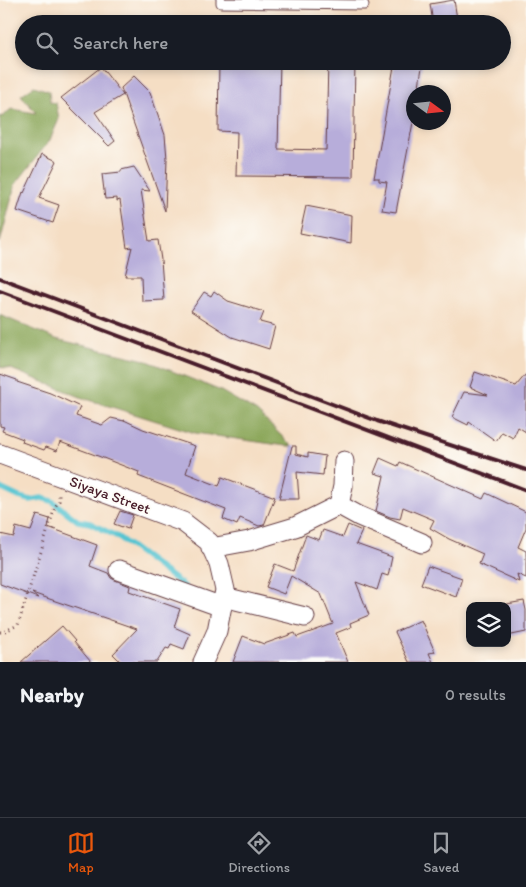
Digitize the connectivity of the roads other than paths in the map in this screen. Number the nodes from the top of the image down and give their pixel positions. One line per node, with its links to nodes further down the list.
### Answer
1 (221, 0): 2 (lane)
2 (364, 5)
3 (0, 454): 7 (street, Siyaya Street)
4 (344, 461): 5 (street)
5 (339, 505): 6 (street); 7 (street)
6 (422, 543)
7 (211, 548): 9 (street, Siyaya Street)
8 (119, 570): 9 (street)
9 (223, 602): 10 (street); 11 (street, Siyaya Street)
10 (305, 617)
11 (203, 662)

